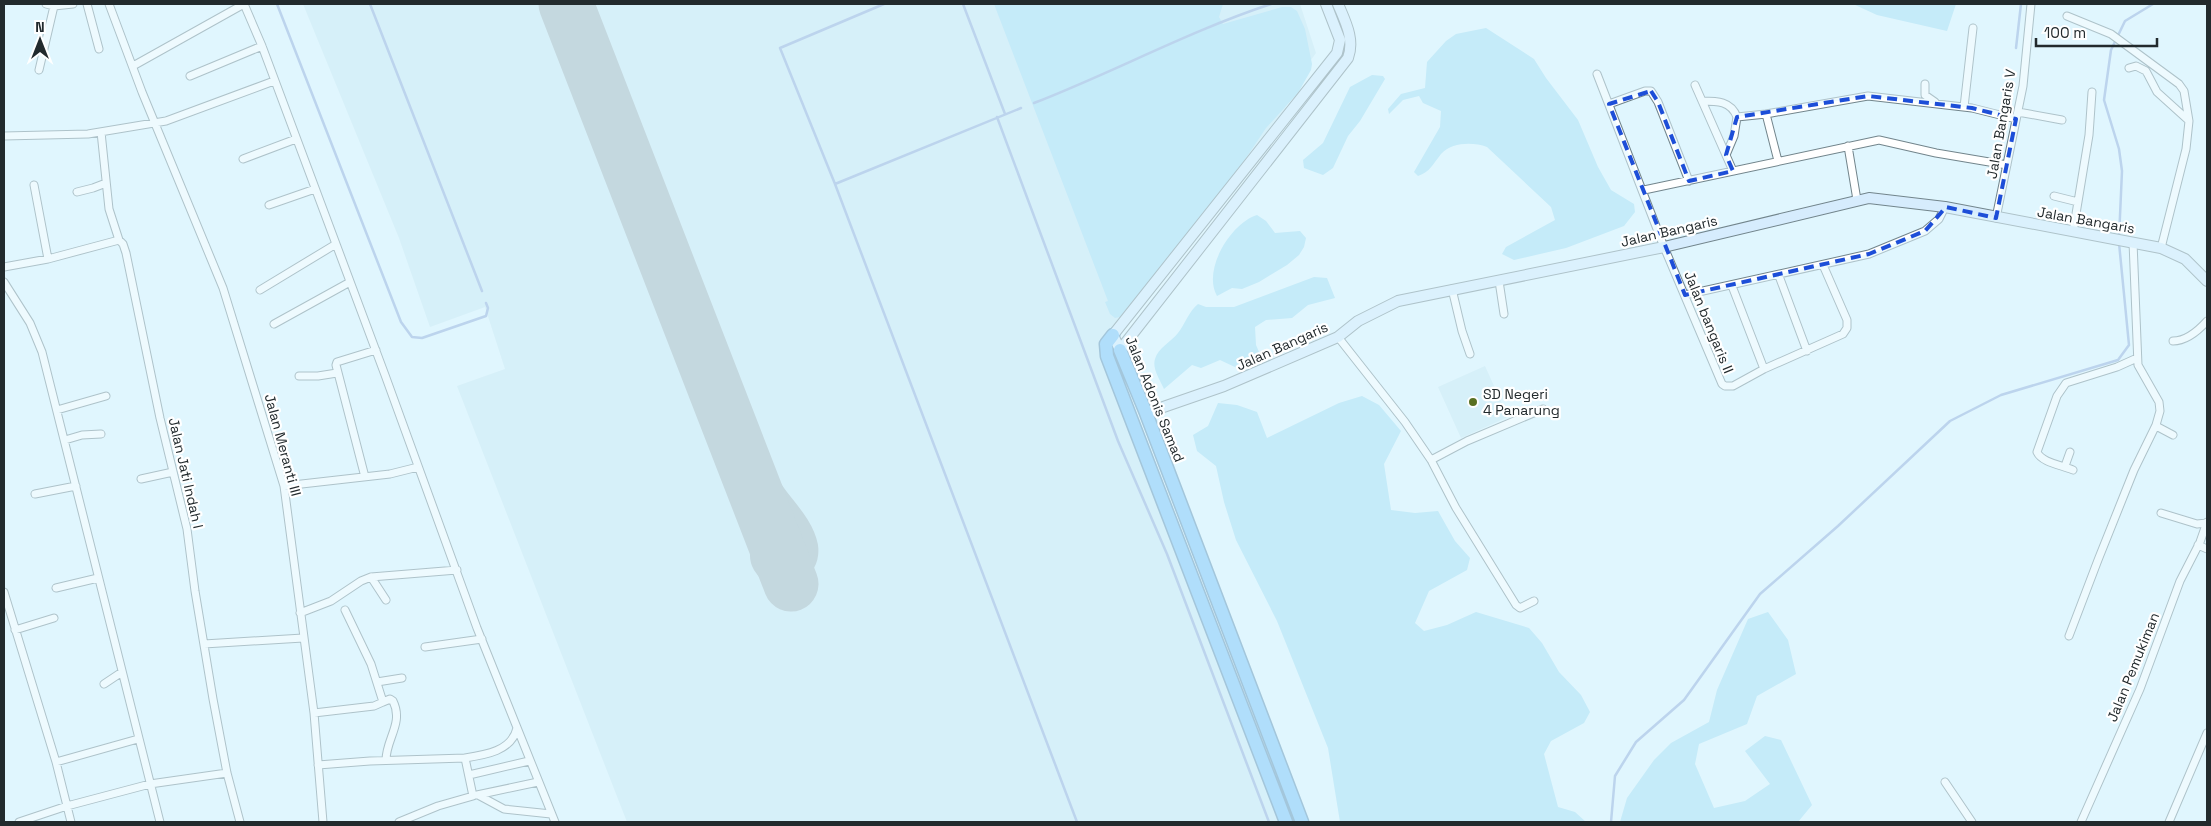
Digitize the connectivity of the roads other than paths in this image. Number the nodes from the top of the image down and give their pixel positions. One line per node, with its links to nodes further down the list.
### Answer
1 (46, 4): 9 (street)
2 (73, 4): 9 (street)
3 (87, 4): 13 (street)
4 (109, 4): 14 (street, Jalan Meranti III)
5 (244, 4): 12 (street); 14 (street)
6 (1326, 4): 75 (street)
7 (1338, 4): 79 (street)
8 (2031, 4): 28 (street, Jalan Bangaris V)
9 (54, 6): 16 (street)
10 (2067, 16): 32 (street)
11 (1973, 28): 26 (street)
12 (262, 46): 18 (street); 19 (street)
13 (99, 49)
14 (133, 66): 31 (street, Jalan Meranti III)
15 (2129, 68): 32 (street)
16 (39, 70)
17 (1597, 74): 24 (street, Jalan bangaris II)
18 (190, 76)
19 (274, 81): 31 (street); 35 (street)
20 (1925, 84): 25 (street)
21 (1695, 85): 23 (street)
22 (2092, 92): 50 (street)
23 (1702, 101): 29 (street); 37 (street)
24 (1610, 104): 42 (street); 46 (street, Jalan bangaris II)
25 (1938, 104): 26 (street); 27 (street)
26 (1964, 107): 28 (street)
27 (1766, 114): 29 (street); 39 (street)
28 (2017, 116): 30 (street); 40 (street, Jalan Bangaris V)
29 (1738, 117): 37 (street)
30 (2062, 120)
31 (155, 121): 33 (street); 103 (street, Jalan Meranti III)
32 (2189, 121): 59 (street)
33 (101, 132): 34 (street); 43 (street, Jalan Jati Indah I)
34 (4, 136)
35 (296, 139): 38 (street); 45 (street)
36 (1848, 146): 39 (street); 40 (street); 49 (street)
37 (1726, 155): 41 (street)
38 (243, 159)
39 (1778, 161): 41 (street)
40 (2007, 165): 53 (street, Jalan Bangaris V)
41 (1733, 171): 42 (street)
42 (1689, 181): 46 (street)
43 (106, 183): 47 (street); 55 (street, Jalan Jati Indah I)
44 (34, 185): 60 (street)
45 (315, 189): 51 (street); 57 (street)
46 (1644, 190): 58 (street, Jalan bangaris II)
47 (77, 192)
48 (2054, 196): 50 (street)
49 (1857, 200): 52 (street, Jalan Bangaris); 58 (street, Jalan Bangaris)
50 (2078, 202): 54 (street)
51 (269, 205)
52 (1945, 207): 53 (street, Jalan Bangaris); 61 (street)
53 (1996, 218): 54 (street, Jalan Bangaris)
54 (2073, 232): 56 (street, Jalan Bangaris)
55 (119, 240): 60 (street); 99 (street, Jalan Jati Indah I)
56 (2124, 241): 59 (street, Jalan Bangaris); 82 (street)
57 (336, 244): 67 (street); 70 (street)
58 (1664, 246): 64 (street, Jalan Bangaris); 71 (street, Jalan bangaris II)
59 (2161, 248): 65 (street, Jalan Bangaris)
60 (48, 259): 62 (street)
61 (1823, 265): 63 (street); 80 (street, Jalan bangaris II)
62 (4, 267)
63 (1779, 276): 68 (street); 80 (street)
64 (1499, 281): 69 (street, Jalan Bangaris); 72 (street)
65 (2207, 281)
66 (4, 282): 88 (street)
67 (350, 282): 74 (street); 78 (street)
68 (1732, 286): 71 (street); 83 (street)
69 (1452, 289): 76 (street, Jalan Bangaris); 81 (street)
70 (260, 290)
71 (1685, 295): 83 (street, Jalan bangaris II)
72 (1504, 314)
73 (2207, 321): 77 (street)
74 (274, 324)
75 (1112, 335): 79 (street, Jalan Adonis Samad); 111 (highway, Jalan Adonis Samad)
76 (1338, 337): 89 (street, Jalan Bangaris); 95 (street)
77 (2173, 341)
78 (376, 350): 84 (street); 97 (street)
79 (1120, 350): 89 (highway, Jalan Adonis Samad)
80 (1807, 351): 83 (street, Jalan bangaris II)
81 (1470, 354)
82 (2137, 358): 90 (street); 96 (street)
83 (1764, 369)
84 (337, 372): 85 (street); 100 (street)
85 (300, 376)
86 (106, 396): 88 (street)
87 (1543, 409): 95 (street)
88 (58, 410): 93 (street)
89 (1146, 413): 110 (highway, Jalan Adonis Samad)
90 (2156, 426): 92 (street); 122 (street)
91 (101, 434): 93 (street)
92 (2173, 436)
93 (65, 440): 102 (street)
94 (2070, 452): 96 (street)
95 (1431, 460): 117 (street)
96 (2064, 466): 98 (street)
97 (418, 467): 100 (street); 109 (street)
98 (2072, 470)
99 (173, 472): 101 (street); 125 (street, Jalan Jati Indah I)
100 (365, 477): 103 (street)
101 (140, 479)
102 (76, 486): 104 (street); 113 (street)
103 (284, 486): 119 (street, Jalan Meranti III)
104 (35, 494)
105 (2161, 513): 106 (street)
106 (2207, 522): 107 (street, Jalan Pemukiman)
107 (2198, 545): 108 (street); 160 (street, Jalan Pemukiman)
108 (2207, 548)
109 (457, 570): 112 (street); 124 (street)
110 (1204, 570): 111 (highway); 158 (highway, Jalan Adonis Samad)
111 (1191, 574): 157 (highway, Jalan Adonis Samad)
112 (371, 577): 116 (street); 119 (street)
113 (98, 578): 114 (street); 127 (street)
114 (56, 588)
115 (4, 592): 121 (street)
116 (386, 600)
117 (1534, 601)
118 (345, 610): 129 (street)
119 (300, 613): 123 (street, Jalan Meranti III)
120 (54, 618): 121 (street)
121 (15, 630): 139 (street)
122 (2069, 636)
123 (303, 638): 125 (street); 132 (street, Jalan Meranti III)
124 (482, 639): 126 (street); 133 (street)
125 (204, 644): 141 (street, Jalan Jati Indah I)
126 (425, 647)
127 (122, 672): 130 (street); 135 (street)
128 (402, 678): 129 (street)
129 (377, 682): 131 (street)
130 (104, 684)
131 (384, 702): 132 (street); 137 (street)
132 (314, 713): 140 (street, Jalan Meranti III)
133 (517, 728): 136 (street); 138 (street)
134 (2207, 733): 161 (street)
135 (138, 740): 139 (street); 145 (street)
136 (465, 758): 137 (street); 142 (street)
137 (386, 760): 140 (street)
138 (529, 761): 142 (street); 143 (street)
139 (56, 762): 147 (street)
140 (318, 765): 154 (street, Jalan Meranti III)
141 (227, 773): 145 (street); 152 (street, Jalan Jati Indah I)
142 (470, 775): 146 (street)
143 (538, 782): 146 (street); 148 (street)
144 (1945, 782): 159 (street)
145 (150, 784): 147 (street); 151 (street)
146 (476, 795): 148 (street); 155 (street)
147 (66, 806): 149 (street); 150 (street)
148 (551, 814): 156 (street)
149 (19, 822)
150 (70, 822)
151 (160, 822)
152 (240, 822)
153 (315, 822): 154 (street)
154 (323, 822)
155 (399, 822)
156 (555, 822)
157 (1286, 822)
158 (1302, 822)
159 (1972, 822)
160 (2081, 822)
161 (2169, 822)

